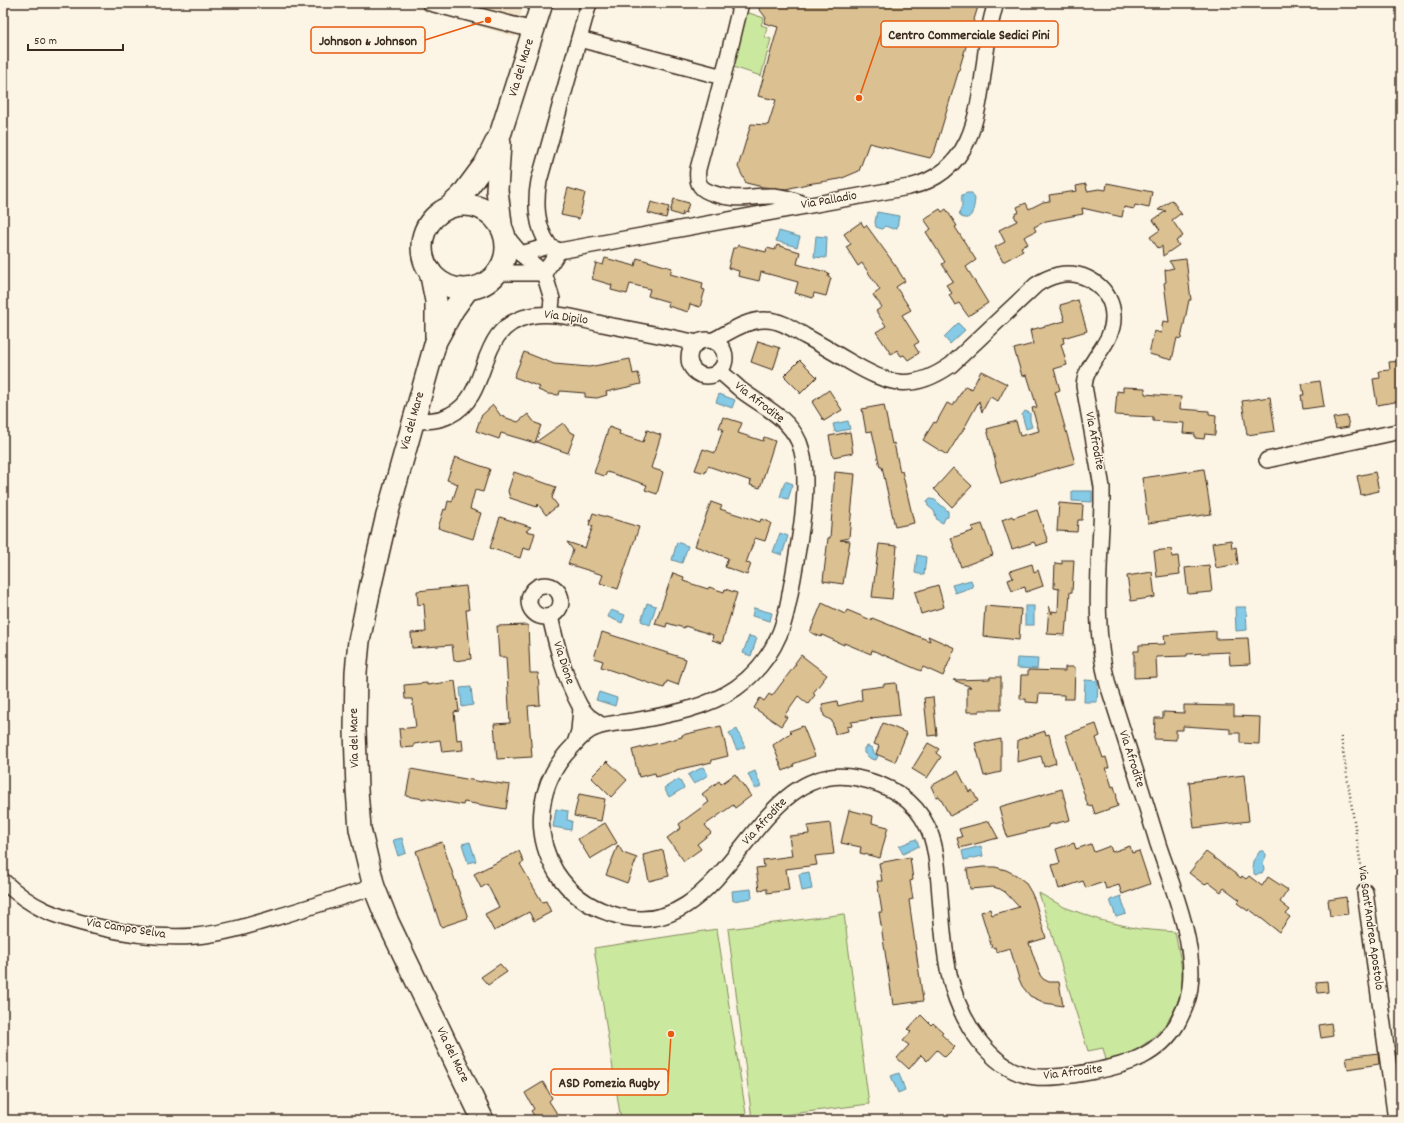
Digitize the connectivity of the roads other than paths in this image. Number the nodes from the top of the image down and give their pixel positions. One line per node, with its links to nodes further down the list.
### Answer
1 (430, 3): 6 (street)
2 (589, 3): 7 (street)
3 (741, 3): 8 (street)
4 (542, 4): 6 (main road, Via del Mare)
5 (995, 4): 10 (street, Via Palladio)
6 (533, 30): 9 (main road, Via del Mare)
7 (579, 39): 8 (street); 13 (street)
8 (723, 77): 10 (street)
9 (501, 132): 11 (main road, Via del Mare); 12 (main road, Via del Mare)
10 (808, 205): 13 (street, Via Palladio)
11 (449, 207): 12 (main road); 15 (main road)
12 (503, 230): 14 (street); 16 (main road)
13 (554, 249): 14 (street, Via Palladio); 17 (street)
14 (521, 254): 17 (street)
15 (430, 271): 18 (main road); 20 (main road, Via del Mare)
16 (498, 272): 17 (street); 18 (main road)
17 (544, 272): 19 (street)
18 (468, 289): 20 (main road, Via del Mare)
19 (549, 314): 22 (street, Via Dipilo); 24 (street, Via Dipilo)
20 (436, 341): 24 (main road, Via del Mare)
21 (712, 341): 22 (street); 23 (street); 30 (street, Via Afrodite)
22 (694, 346): 23 (street)
23 (719, 371): 29 (street, Via Afrodite)
24 (414, 421): 32 (main road, Via del Mare)
25 (1401, 431): 26 (street)
26 (1267, 460)
27 (550, 616): 28 (street, Via Dione)
28 (581, 708): 29 (street, Via Dione); 30 (street)
29 (601, 725): 30 (street, Via Afrodite)
30 (575, 743)
31 (3, 880): 32 (street, Via Campo Selva)
32 (374, 886): 34 (main road, Via del Mare)
33 (1365, 892): 35 (street, Via Sant'Andrea Apostolo)
34 (483, 1120)
35 (1396, 1120)

